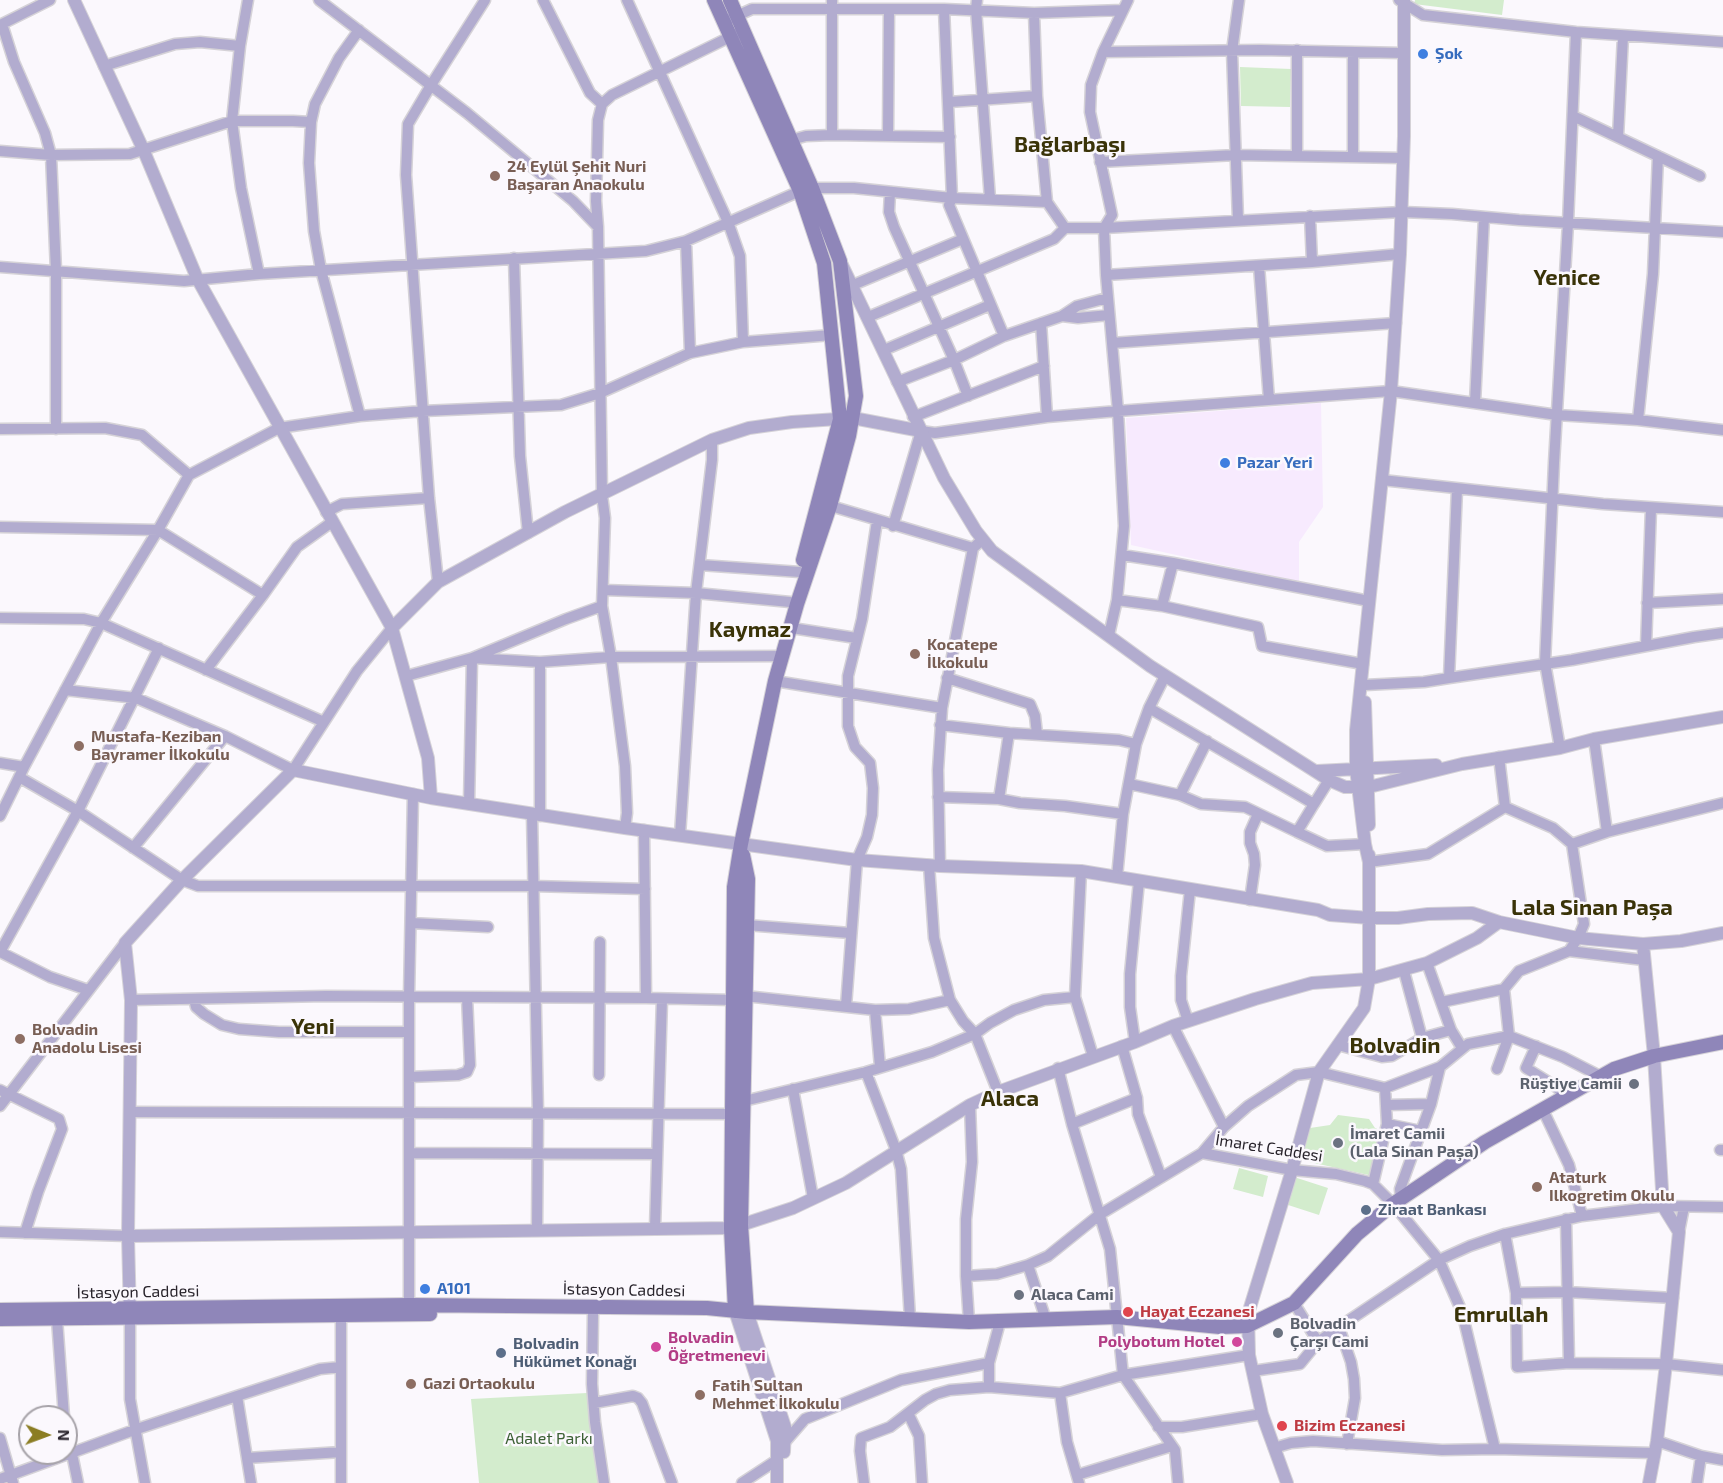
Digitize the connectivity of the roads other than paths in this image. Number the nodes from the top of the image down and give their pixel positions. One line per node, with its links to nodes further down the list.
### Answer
1 (50, 0): 20 (street)
2 (74, 0): 32 (street)
3 (248, 0): 26 (street)
4 (319, 0): 21 (street)
5 (543, 0): 38 (street)
6 (627, 0): 33 (street)
7 (714, 0): 19 (main road)
8 (730, 0): 19 (main road)
9 (1239, 0): 28 (street)
10 (1402, 1): 22 (street); 31 (street)
11 (481, 2): 34 (street)
12 (832, 5): 17 (street); 19 (street); 42 (street)
13 (916, 5): 16 (street); 17 (street)
14 (976, 5): 16 (street); 18 (street); 36 (street)
15 (1125, 5): 18 (street); 29 (street)
16 (944, 9): 37 (street)
17 (889, 10): 43 (street)
18 (1034, 12): 35 (street)
19 (730, 19): 23 (main road)
20 (1, 25): 49 (street)
21 (359, 30): 34 (street); 41 (street)
22 (1576, 32): 24 (street); 39 (street)
23 (737, 34): 33 (street); 46 (main road); 57 (main road)
24 (1623, 36): 25 (street); 45 (street)
25 (1723, 42)
26 (240, 46): 32 (street); 40 (street)
27 (1297, 50): 28 (street); 30 (street); 51 (street)
28 (1232, 51): 29 (street); 50 (street)
29 (1103, 52): 55 (street)
30 (1353, 52): 31 (street); 53 (street)
31 (1403, 53): 54 (street)
32 (104, 66): 47 (street)
33 (661, 72): 38 (street); 66 (street)
34 (430, 85): 68 (street); 81 (street)
35 (1037, 96): 36 (street); 61 (street)
36 (983, 100): 37 (street); 60 (street)
37 (949, 102): 44 (street)
38 (602, 104): 68 (street)
39 (1573, 116): 45 (street); 67 (street)
40 (232, 121): 41 (street); 47 (street); 87 (street)
41 (311, 122): 84 (street)
42 (832, 135): 43 (street); 46 (street)
43 (888, 135): 44 (street)
44 (950, 137): 59 (street)
45 (1618, 137): 52 (street)
46 (791, 140): 57 (main road)
47 (143, 149): 49 (street); 89 (street)
48 (0, 151): 49 (street)
49 (51, 155): 85 (street)
50 (1236, 155): 51 (street); 55 (street); 65 (street)
51 (1297, 156): 53 (street)
52 (1658, 156): 56 (street); 71 (street)
53 (1353, 157): 54 (street)
54 (1403, 158): 62 (street)
55 (1100, 162): 70 (street)
56 (1700, 176)
57 (806, 189): 58 (street); 66 (street); 78 (main road); 101 (main road)
58 (890, 192): 59 (street); 79 (street)
59 (952, 198): 60 (street); 73 (street)
60 (990, 200): 61 (street)
61 (1047, 202): 69 (street)
62 (1402, 212): 63 (street); 64 (street); 76 (street)
63 (1310, 216): 65 (street); 80 (street)
64 (1484, 217): 67 (street); 114 (street)
65 (1238, 220): 70 (street)
66 (728, 222): 74 (street); 103 (street)
67 (1568, 223): 71 (street); 118 (street)
68 (598, 227): 75 (street)
69 (1065, 228): 70 (street); 86 (street)
70 (1104, 228): 88 (street)
71 (1655, 228): 72 (street); 123 (street)
72 (1723, 232)
73 (963, 238): 79 (street); 86 (street)
74 (686, 241): 75 (street); 106 (street)
75 (598, 253): 77 (street); 111 (street)
76 (1400, 254): 80 (street); 98 (street)
77 (514, 258): 81 (street); 115 (street)
78 (840, 261): 90 (street); 122 (main road)
79 (909, 261): 90 (street); 91 (street)
80 (1312, 262): 82 (street)
81 (414, 264): 84 (street); 116 (street)
82 (1259, 266): 88 (street); 100 (street)
83 (0, 267): 85 (street)
84 (321, 270): 87 (street); 119 (street)
85 (56, 272): 89 (street); 126 (street)
86 (977, 272): 91 (street); 93 (street)
87 (259, 273): 89 (street)
88 (1106, 275): 92 (street)
89 (197, 278): 124 (street)
90 (853, 285): 96 (street)
91 (925, 294): 96 (street); 99 (street)
92 (1107, 298): 94 (street); 95 (street)
93 (990, 305): 99 (street); 102 (street)
94 (1109, 315): 95 (street); 104 (street)
95 (1062, 316): 97 (street)
96 (868, 317): 105 (street)
97 (1041, 323): 102 (street); 108 (street)
98 (1396, 323): 100 (street); 110 (street)
99 (939, 326): 105 (street); 107 (street)
100 (1263, 332): 104 (street); 113 (street)
101 (832, 335): 103 (street); 122 (main road)
102 (1004, 336): 107 (street)
103 (743, 342): 106 (street)
104 (1112, 343): 117 (street)
105 (884, 350): 109 (street)
106 (690, 353): 111 (street)
107 (954, 360): 109 (street); 112 (street)
108 (1044, 366): 112 (street); 121 (street)
109 (897, 382): 120 (street)
110 (1391, 392): 113 (street); 114 (street); 131 (street)
111 (600, 393): 115 (street); 133 (street)
112 (968, 396): 120 (street)
113 (1269, 400): 117 (street)
114 (1475, 403): 118 (street)
115 (520, 407): 116 (street); 144 (street)
116 (423, 411): 119 (street); 134 (street)
117 (1118, 411): 121 (street); 146 (street)
118 (1557, 415): 123 (street); 135 (street)
119 (360, 416): 124 (street)
120 (913, 417): 128 (street)
121 (1047, 417): 128 (street)
122 (846, 418): 128 (street); 129 (street); 136 (main road)
123 (1638, 420): 127 (street)
124 (279, 428): 130 (street); 139 (street)
125 (0, 429): 126 (street)
126 (56, 429): 130 (street)
127 (1723, 430)
128 (921, 431): 141 (street); 145 (street)
129 (712, 440): 133 (street); 148 (street)
130 (189, 475): 143 (street)
131 (1382, 480): 132 (street); 156 (street)
132 (1457, 489): 135 (street); 181 (street)
133 (602, 495): 144 (street); 151 (street)
134 (429, 498): 139 (street); 150 (street)
135 (1552, 499): 137 (street); 175 (street)
136 (824, 504): 140 (street); 149 (main road); 164 (main road)
137 (1651, 508): 138 (street); 158 (street)
138 (1723, 512)
139 (329, 517): 153 (street); 163 (street)
140 (877, 521): 141 (street); 167 (street)
141 (893, 526): 145 (street)
142 (0, 527): 143 (street)
143 (158, 530): 153 (street); 162 (street)
144 (528, 533): 150 (street)
145 (978, 544): 166 (street); 180 (street)
146 (1122, 555): 147 (street); 155 (street)
147 (1173, 562): 156 (street); 160 (street)
148 (700, 565): 149 (street); 152 (street)
149 (800, 572): 157 (main road)
150 (438, 582): 163 (street)
151 (603, 590): 152 (street); 159 (street)
152 (696, 593): 157 (street); 170 (street)
153 (263, 595): 177 (street)
154 (1723, 599): 158 (street)
155 (1117, 600): 160 (street); 166 (street)
156 (1369, 601): 176 (street)
157 (790, 602): 171 (main road)
158 (1647, 603): 168 (street)
159 (602, 606): 172 (street); 173 (street)
160 (1162, 606): 176 (street)
161 (0, 618): 162 (street)
162 (101, 623): 169 (street); 184 (street)
163 (392, 628): 178 (street); 190 (street)
164 (792, 628): 167 (street); 171 (main road)
165 (1723, 633): 168 (street)
166 (1109, 635): 179 (street)
167 (856, 638): 185 (street)
168 (1646, 646): 175 (street)
169 (159, 648): 177 (street); 186 (street)
170 (692, 655): 171 (street); 172 (street); 227 (street)
171 (780, 656): 182 (main road)
172 (611, 657): 174 (street); 223 (street)
173 (472, 658): 174 (street); 178 (street); 215 (street)
174 (540, 662): 221 (street)
175 (1545, 663): 181 (street); 198 (street)
176 (1363, 664): 183 (street); 202 (street)
177 (206, 670): 190 (street)
178 (406, 676): 212 (street)
179 (1165, 676): 188 (street); 204 (street)
180 (947, 678): 187 (street); 193 (street)
181 (1449, 678): 183 (street)
182 (775, 681): 185 (street); 228 (main road)
183 (1365, 685): 202 (street)
184 (65, 690): 186 (street); 205 (street)
185 (848, 692): 187 (street); 232 (street)
186 (136, 698): 194 (street); 218 (street)
187 (942, 708): 191 (street)
188 (1149, 708): 196 (street); 197 (street)
189 (1723, 717): 195 (street)
190 (324, 722): 203 (street)
191 (940, 725): 192 (street); 211 (street)
192 (1009, 733): 193 (street); 213 (street)
193 (1036, 734): 197 (street)
194 (225, 736): 203 (street); 231 (street)
195 (1594, 739): 198 (street); 226 (street)
196 (1207, 741): 210 (street); 216 (street)
197 (1136, 744): 207 (street)
198 (1560, 748): 199 (street)
199 (1499, 757): 201 (street); 217 (street)
200 (0, 763): 205 (street)
201 (1462, 764): 202 (street); 208 (street)
202 (1362, 768): 204 (street); 208 (street)
203 (293, 770): 209 (street); 237 (street)
204 (1317, 771): 206 (street)
205 (21, 772): 218 (street); 222 (street)
206 (1329, 780): 208 (street); 216 (street)
207 (1129, 784): 210 (street); 219 (street)
208 (1363, 787): 229 (street); 233 (street)
209 (412, 794): 212 (street); 239 (street)
210 (1180, 795): 220 (street)
211 (938, 796): 213 (street); 234 (street)
212 (431, 798): 215 (street)
213 (999, 799): 219 (street)
214 (1723, 803): 226 (street)
215 (469, 804): 221 (street)
216 (1314, 804): 225 (street)
217 (1505, 807): 230 (street); 233 (street)
218 (78, 811): 231 (street); 256 (street)
219 (1123, 814): 236 (street)
220 (1258, 814): 225 (street); 243 (street)
221 (536, 815): 223 (street); 240 (street)
222 (0, 816)
223 (625, 828): 224 (street)
224 (644, 831): 227 (street); 241 (street)
225 (1297, 832): 229 (street)
226 (1607, 832): 230 (street)
227 (680, 835): 228 (street)
228 (741, 844): 232 (street); 247 (main road); 269 (main road)
229 (1365, 844): 233 (street)
230 (1572, 844): 251 (street)
231 (133, 848): 237 (street)
232 (857, 860): 234 (street); 249 (street)
233 (1369, 862): 244 (street)
234 (934, 866): 235 (street); 273 (street)
235 (1081, 872): 236 (street); 266 (street)
236 (1117, 877): 238 (street)
237 (182, 880): 239 (street); 253 (street)
238 (1139, 881): 242 (street); 284 (street)
239 (411, 886): 240 (street); 246 (street)
240 (532, 886): 241 (street); 267 (street)
241 (645, 889): 268 (street)
242 (1190, 890): 243 (street); 277 (street)
243 (1250, 900): 244 (street)
244 (1370, 918): 245 (street); 260 (street)
245 (1499, 922): 251 (street); 258 (street)
246 (411, 923): 248 (street); 263 (street)
247 (746, 925): 249 (street); 269 (main road)
248 (488, 927)
249 (850, 933): 275 (street)
250 (1723, 933): 254 (street)
251 (1578, 938): 254 (street); 255 (street)
252 (600, 942): 265 (street)
253 (125, 943): 262 (street); 272 (street)
254 (1642, 944): 257 (street)
255 (1569, 951): 257 (street); 261 (street)
256 (0, 952): 262 (street)
257 (1644, 960): 291 (street)
258 (1427, 963): 259 (street); 274 (street)
259 (1404, 971): 260 (street); 283 (street)
260 (1369, 979): 277 (street); 286 (street)
261 (1504, 989): 274 (street); 282 (street)
262 (88, 990): 304 (street)
263 (409, 997): 264 (street); 270 (street); 280 (street)
264 (467, 997): 267 (street); 300 (street)
265 (600, 997): 267 (street); 268 (street); 298 (street)
266 (1075, 997): 281 (street); 290 (street)
267 (535, 998): 316 (street)
268 (646, 998): 271 (street)
269 (739, 998): 271 (street); 275 (street); 311 (main road)
270 (194, 999): 272 (street); 280 (street)
271 (662, 999): 315 (street)
272 (130, 1000): 313 (street)
273 (950, 1000): 276 (street); 281 (street)
274 (1442, 1002): 279 (street)
275 (846, 1006): 276 (street)
276 (875, 1010): 292 (street)
277 (1188, 1020): 278 (street)
278 (1173, 1026): 284 (street); 319 (street)
279 (1451, 1030): 283 (street); 289 (street)
280 (409, 1032): 300 (street)
281 (975, 1034): 292 (street); 303 (street)
282 (1509, 1036): 288 (street); 289 (street); 295 (street)
283 (1422, 1038): 286 (street)
284 (1136, 1042): 287 (street)
285 (1723, 1042): 291 (main road)
286 (1338, 1045): 297 (street)
287 (1122, 1046): 290 (street); 306 (street)
288 (1536, 1046): 299 (street); 305 (street)
289 (1462, 1048): 293 (street)
290 (1093, 1056): 294 (street)
291 (1654, 1056): 299 (main road); 331 (street)
292 (880, 1067): 296 (street)
293 (1440, 1067): 301 (street); 307 (street)
294 (1058, 1068): 303 (street); 317 (street)
295 (1497, 1069)
296 (866, 1072): 302 (street); 321 (street)
297 (1319, 1072): 301 (street); 319 (street); 326 (street)
298 (599, 1075)
299 (1600, 1076): 305 (main road)
300 (409, 1077): 314 (street)
301 (1385, 1088): 309 (street)
302 (793, 1089): 311 (street); 329 (street)
303 (998, 1092): 308 (street)
304 (4, 1093): 310 (street); 343 (street)
305 (1566, 1096): 312 (main road)
306 (1137, 1098): 317 (street); 327 (street)
307 (1431, 1104): 309 (street); 320 (street)
308 (970, 1105): 321 (street); 348 (street)
309 (1387, 1105): 318 (street)
310 (0, 1106)
311 (739, 1110): 315 (street); 337 (main road)
312 (1543, 1110): 330 (main road); 335 (street)
313 (130, 1112): 314 (street); 345 (street)
314 (409, 1112): 316 (street); 322 (street)
315 (658, 1113): 316 (street); 325 (street)
316 (538, 1114): 323 (street)
317 (1072, 1124): 334 (street)
318 (1387, 1124): 320 (street); 328 (street)
319 (1224, 1126): 324 (street)
320 (1420, 1131): 330 (street)
321 (896, 1150): 329 (street); 361 (street)
322 (409, 1153): 323 (street); 341 (street)
323 (537, 1153): 325 (street); 339 (street)
324 (1202, 1153): 326 (street, İmaret Caddesi); 327 (street)
325 (656, 1155): 338 (street)
326 (1292, 1170): 328 (street, İmaret Caddesi); 366 (street)
327 (1161, 1177): 334 (street)
328 (1373, 1184): 330 (street, İmaret Caddesi)
329 (813, 1198): 337 (street)
330 (1397, 1202): 346 (street, İmaret Caddesi); 352 (main road)
331 (1663, 1206): 332 (street); 335 (street); 342 (street)
332 (1684, 1207): 333 (street); 342 (street)
333 (1723, 1207)
334 (1099, 1215): 347 (street); 359 (street)
335 (1582, 1216): 336 (street)
336 (1566, 1219): 344 (street); 349 (street)
337 (736, 1226): 338 (street); 355 (main road)
338 (655, 1228): 339 (street)
339 (537, 1230): 341 (street)
340 (0, 1232): 343 (street)
341 (408, 1232): 345 (street); 354 (street)
342 (1679, 1232): 351 (street)
343 (25, 1233): 345 (street)
344 (1505, 1234): 346 (street); 350 (street)
345 (128, 1236): 356 (street)
346 (1439, 1260): 367 (street); 394 (street, İmaret Caddesi)
347 (1028, 1265): 348 (street); 363 (street)
348 (966, 1276): 364 (street)
349 (1567, 1292): 350 (street); 351 (street); 371 (street)
350 (1516, 1293): 371 (street)
351 (1673, 1298): 372 (street)
352 (1294, 1303): 366 (main road); 368 (street)
353 (0, 1310): 356 (main road, İstasyon Caddesi)
354 (410, 1310): 355 (main road, İstasyon Caddesi); 356 (main road, İstasyon Caddesi); 357 (main road); 358 (main road)
355 (741, 1312): 357 (main road); 361 (main road, İstasyon Caddesi); 389 (street); 399 (street)
356 (130, 1313): 358 (main road); 362 (main road); 387 (street)
357 (593, 1314): 382 (street)
358 (341, 1316): 373 (street)
359 (1117, 1317): 363 (main road, İstasyon Caddesi); 366 (main road, İstasyon Caddesi); 377 (street)
360 (0, 1319): 362 (main road)
361 (910, 1319): 364 (main road, İstasyon Caddesi)
362 (57, 1320): 383 (street)
363 (1046, 1320): 365 (main road, İstasyon Caddesi)
364 (969, 1322): 365 (main road, İstasyon Caddesi)
365 (1000, 1322): 370 (street)
366 (1247, 1326): 369 (street)
367 (1339, 1327): 368 (street); 390 (street)
368 (1318, 1342): 375 (street)
369 (1249, 1355): 375 (street); 377 (street)
370 (989, 1363): 376 (street); 378 (street)
371 (1569, 1363): 372 (street)
372 (1666, 1364): 374 (street); 392 (street)
373 (340, 1367): 381 (street); 396 (street)
374 (1723, 1370)
375 (1253, 1371): 385 (street)
376 (929, 1375): 380 (street); 389 (street)
377 (1123, 1375): 379 (street); 386 (street)
378 (989, 1387): 379 (street); 380 (street)
379 (1060, 1393): 404 (street)
380 (936, 1394): 384 (street)
381 (237, 1396): 387 (street); 398 (street)
382 (594, 1403): 409 (street); 410 (street)
383 (63, 1405)
384 (908, 1413): 413 (street); 414 (street)
385 (1262, 1414): 386 (street); 393 (street)
386 (1158, 1427): 391 (street)
387 (134, 1430): 395 (street); 406 (street)
388 (0, 1437): 403 (street)
389 (785, 1442): 399 (street); 412 (street)
390 (1347, 1444): 393 (street); 394 (street)
391 (1172, 1446): 404 (street); 415 (street)
392 (1655, 1447): 394 (street); 397 (street); 417 (street)
393 (1274, 1448): 416 (street)
394 (1495, 1449)
395 (78, 1450)
396 (341, 1452): 398 (street); 408 (street)
397 (1701, 1456): 400 (street); 418 (street)
398 (247, 1458): 407 (street)
399 (777, 1460): 411 (street); 412 (street)
400 (1723, 1460)
401 (42, 1465): 403 (street)
402 (74, 1465): 405 (street)
403 (8, 1479)
404 (1078, 1479)
405 (78, 1483)
406 (145, 1483)
407 (251, 1483)
408 (341, 1483)
409 (604, 1483)
410 (672, 1483)
411 (742, 1483)
412 (778, 1483)
413 (864, 1483)
414 (922, 1483)
415 (1178, 1483)
416 (1287, 1483)
417 (1649, 1483)
418 (1697, 1483)

